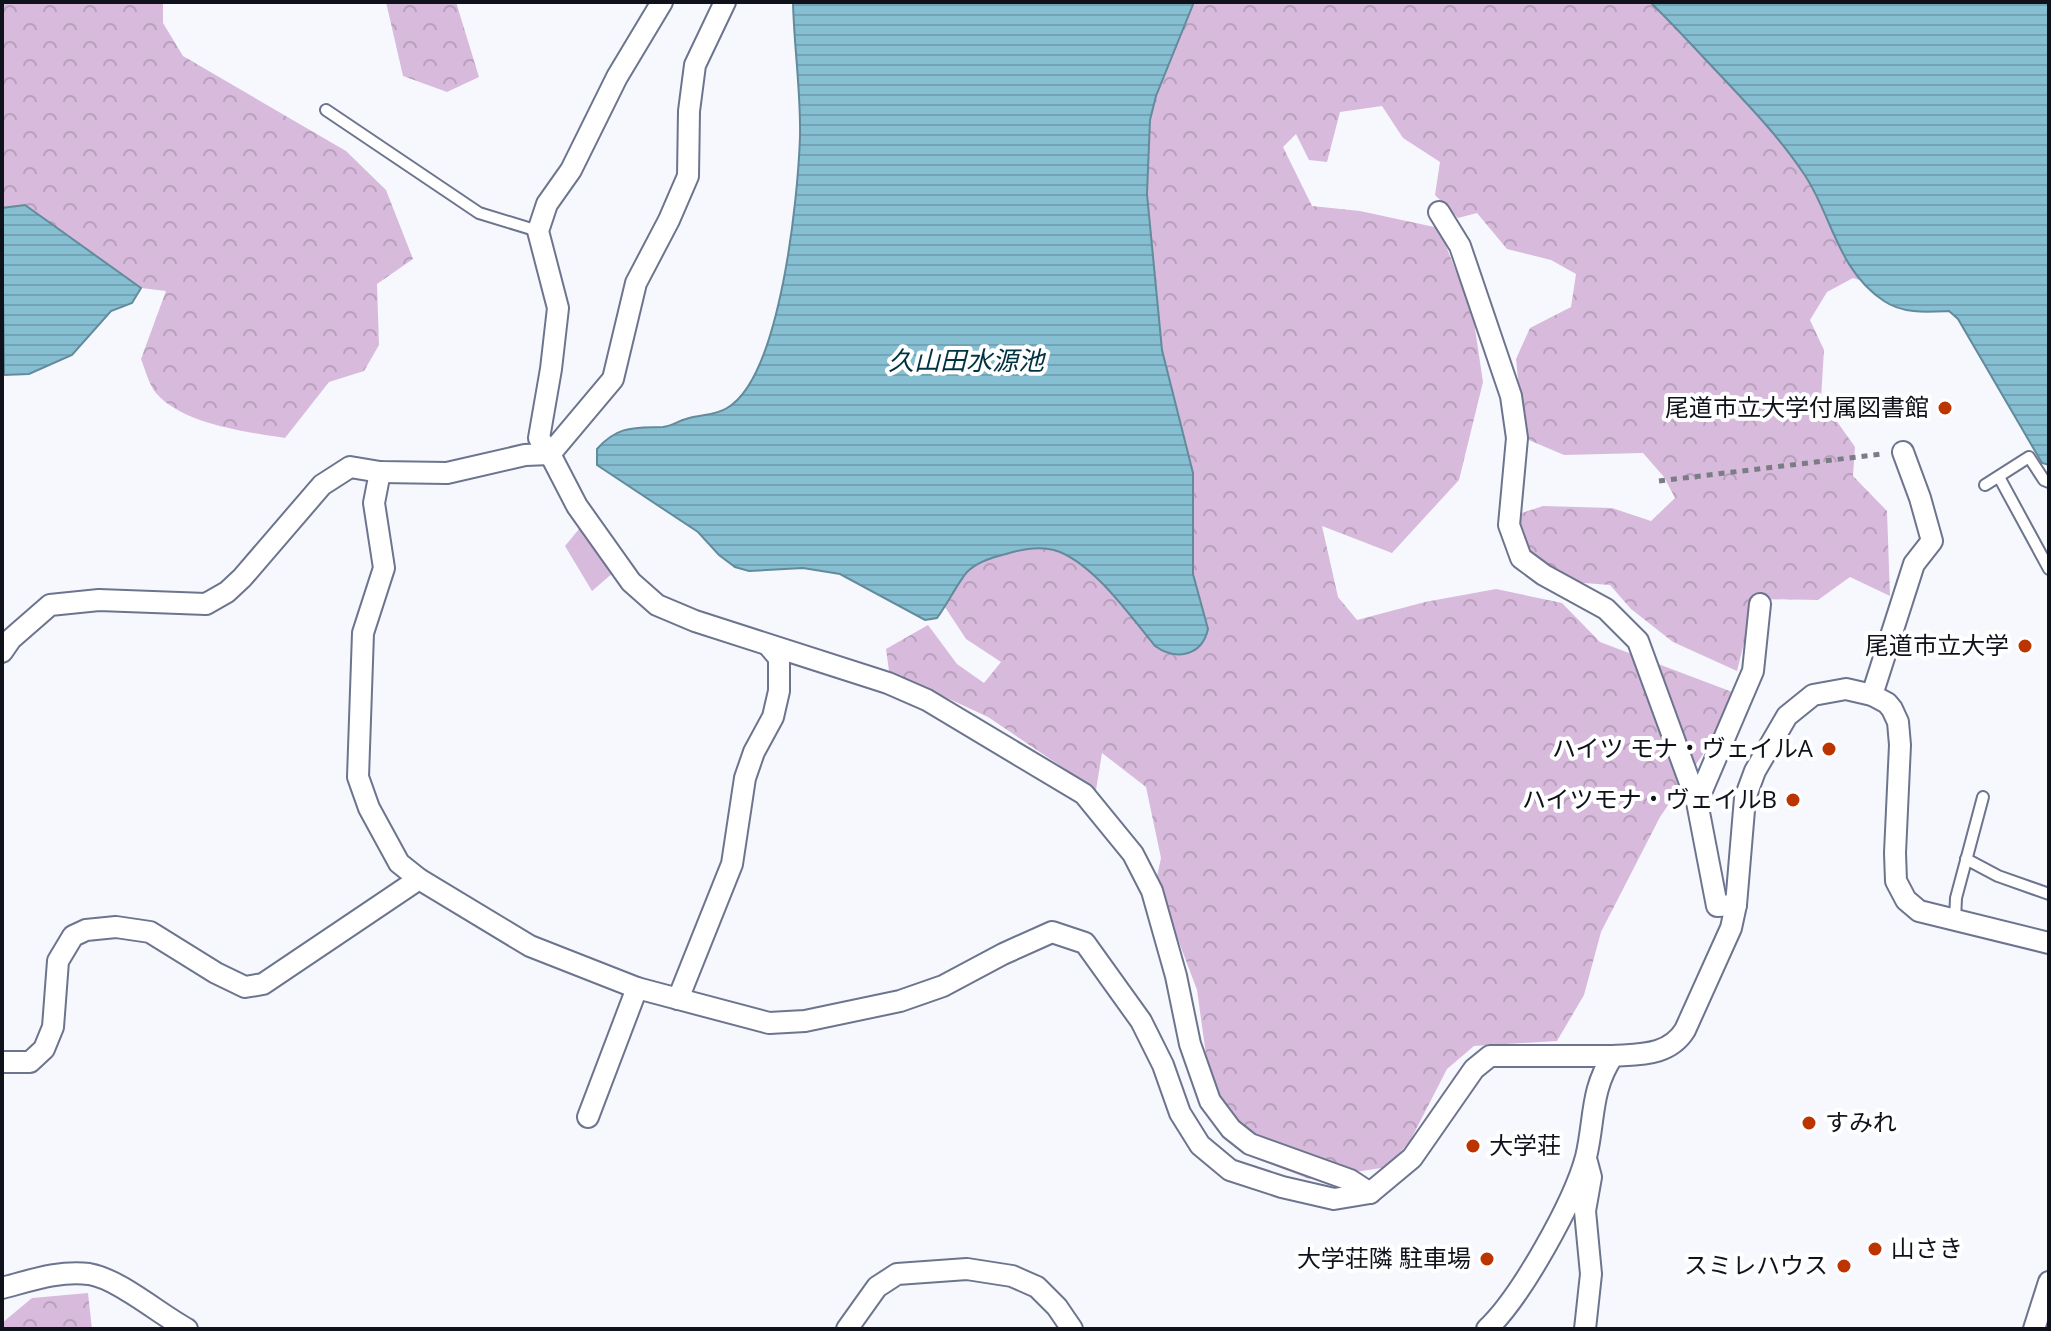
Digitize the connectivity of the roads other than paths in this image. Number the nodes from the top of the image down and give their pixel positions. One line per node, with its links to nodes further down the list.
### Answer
1 (662, 2): 5 (street)
2 (725, 2): 7 (street)
3 (326, 110): 5 (lane)
4 (1439, 212): 18 (street)
5 (538, 231): 7 (street)
6 (1903, 452): 16 (street)
7 (550, 454): 8 (street); 14 (street)
8 (380, 472): 15 (street); 20 (street)
9 (1999, 477): 10 (lane); 11 (lane); 12 (lane)
10 (2049, 482)
11 (1985, 485)
12 (2049, 569)
13 (1760, 604): 18 (street)
14 (768, 645): 26 (street); 31 (street)
15 (2, 652)
16 (1872, 695): 22 (street); 23 (street)
17 (1983, 797): 19 (lane)
18 (1697, 802): 22 (street)
19 (1966, 859): 21 (lane); 23 (lane)
20 (419, 879): 25 (street); 28 (street)
21 (2049, 894)
22 (1736, 905): 27 (street)
23 (1955, 920): 24 (street)
24 (2049, 943)
25 (637, 988): 26 (street); 29 (street)
26 (678, 999): 31 (street)
27 (1613, 1056): 30 (street); 31 (street)
28 (2, 1062)
29 (588, 1117)
30 (1586, 1158): 37 (street); 38 (street)
31 (1370, 1193)
32 (2049, 1282): 39 (street)
33 (2, 1288): 34 (street)
34 (187, 1329)
35 (847, 1329): 36 (street)
36 (1072, 1329)
37 (1487, 1329)
38 (1585, 1329)
39 (2034, 1329)

